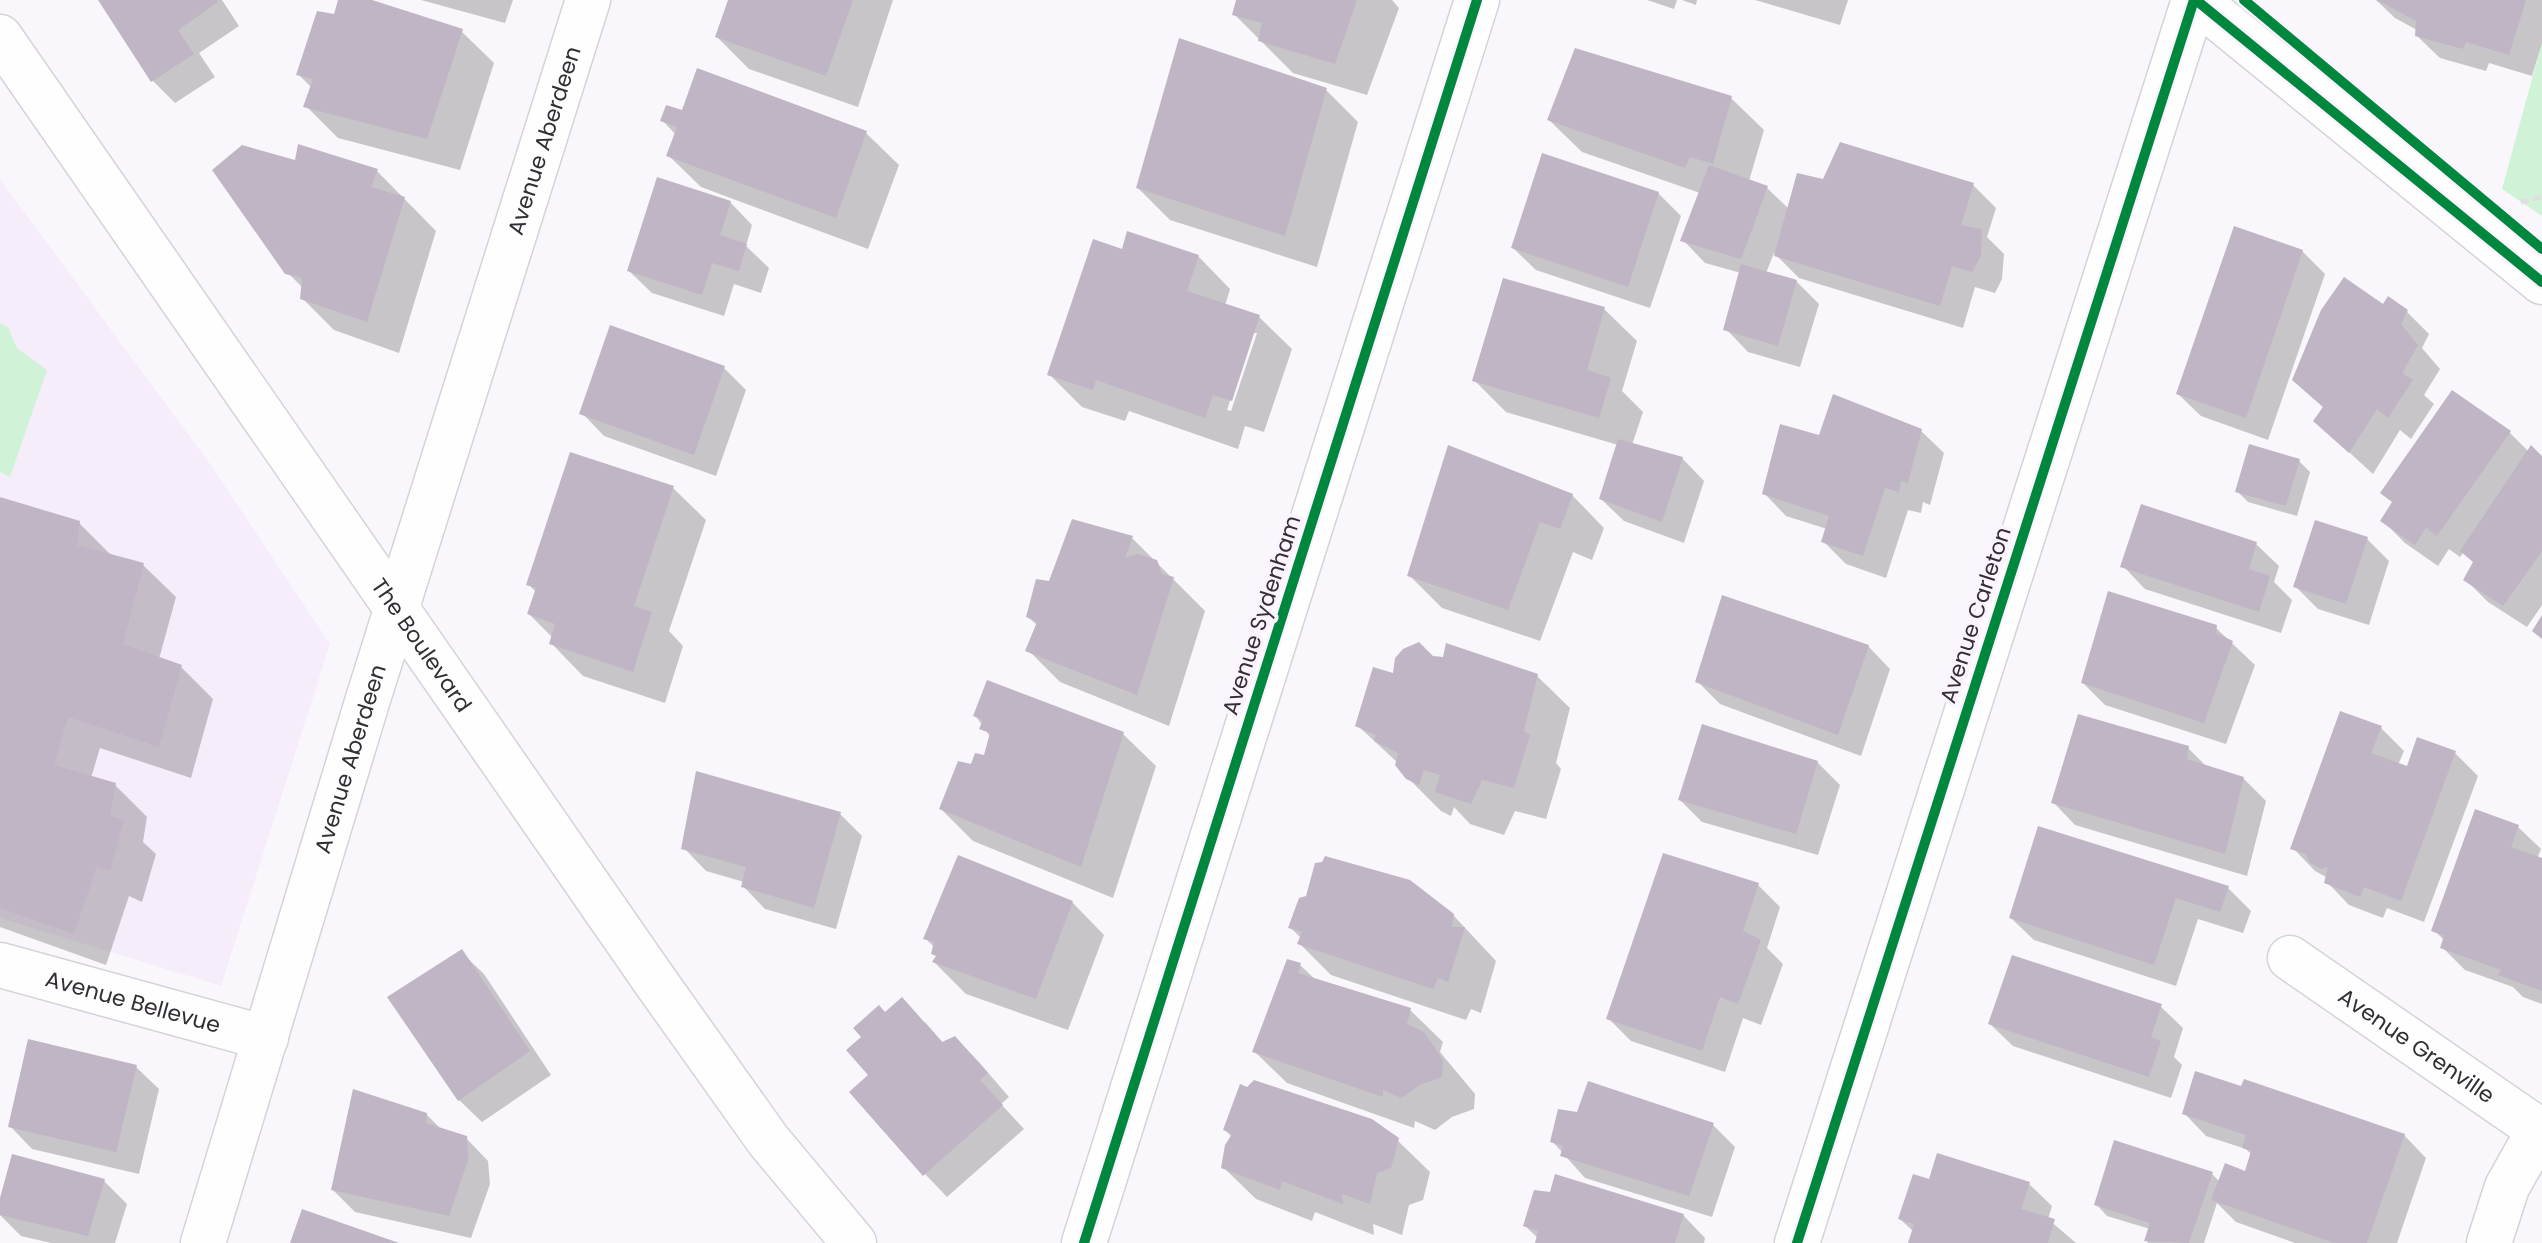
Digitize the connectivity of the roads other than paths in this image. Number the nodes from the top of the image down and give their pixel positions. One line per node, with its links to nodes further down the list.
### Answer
1 (588, 0): 6 (street, Avenue Aberdeen)
2 (1477, 0): 13 (street, Avenue Sydenham)
3 (2195, 0): 5 (street); 14 (street, Avenue Carleton)
4 (0, 37): 6 (street, The Boulevard)
5 (2542, 282)
6 (395, 610): 9 (street, Avenue Aberdeen); 12 (street, The Boulevard)
7 (2290, 958): 10 (street, Avenue Grenville)
8 (0, 965): 9 (street, Avenue Bellevue)
9 (266, 1038): 11 (street, Avenue Aberdeen)
10 (2541, 1131): 15 (street)
11 (203, 1243)
12 (854, 1243)
13 (1084, 1243)
14 (1797, 1243)
15 (2489, 1243)

